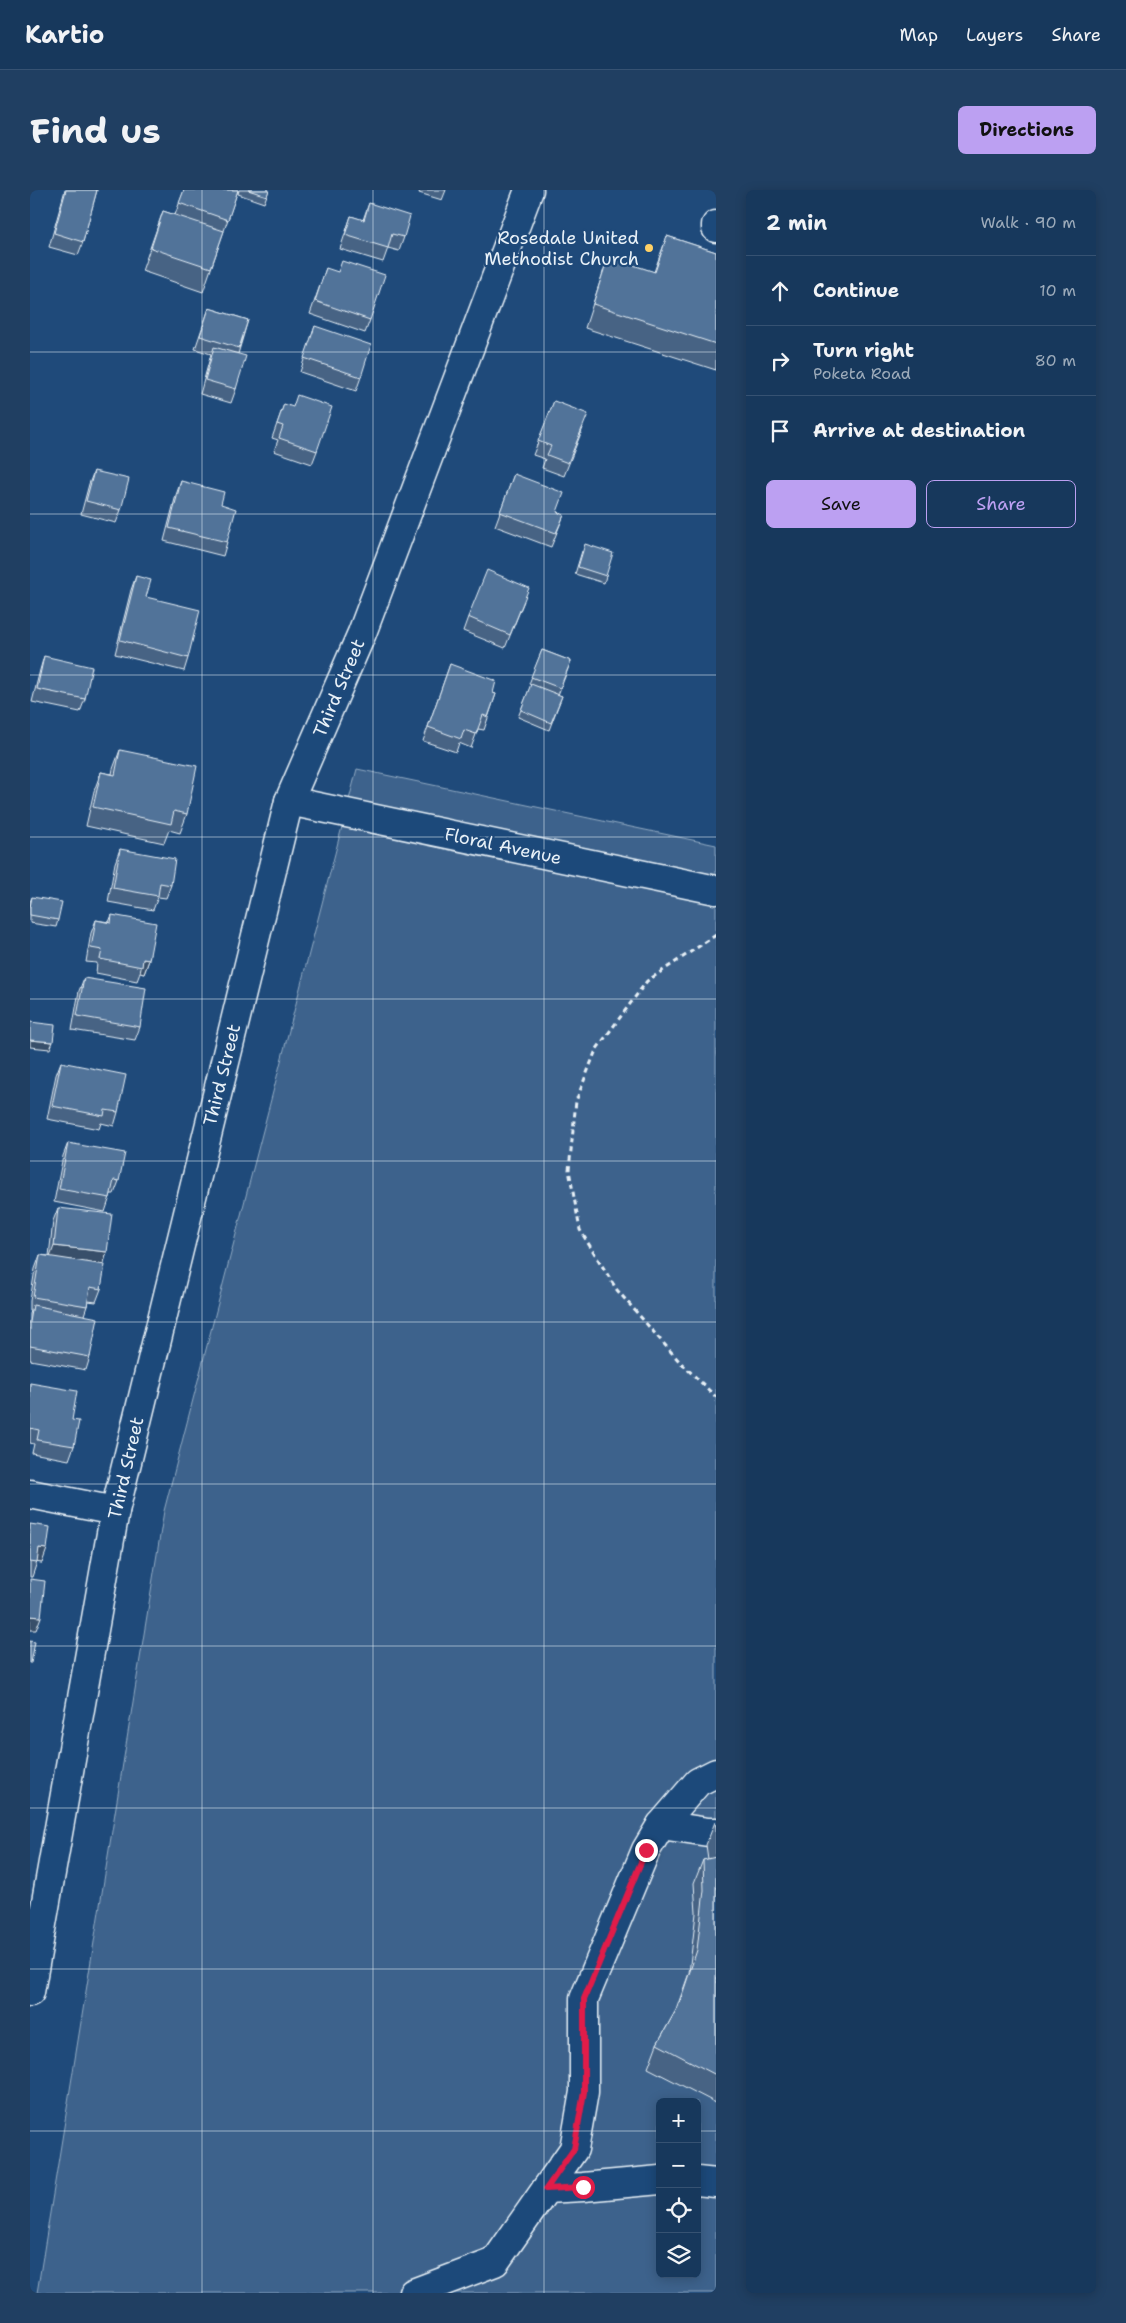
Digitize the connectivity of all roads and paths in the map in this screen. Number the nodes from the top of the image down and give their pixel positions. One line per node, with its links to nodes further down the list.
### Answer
1 (530, 190): 2 (street, Third Street)
2 (289, 801): 3 (street, Floral Avenue); 7 (street, Third Street)
3 (716, 890)
4 (716, 934): 5 (path)
5 (716, 1397)
6 (30, 1494): 7 (street)
7 (115, 1512): 11 (street, Third Street)
8 (716, 1773): 9 (street)
9 (661, 1825): 10 (street); 15 (street)
10 (716, 1832)
11 (30, 1992)
12 (656, 2180): 15 (street)
13 (701, 2181): 14 (street)
14 (716, 2183)
15 (546, 2189): 16 (street)
16 (413, 2293)

